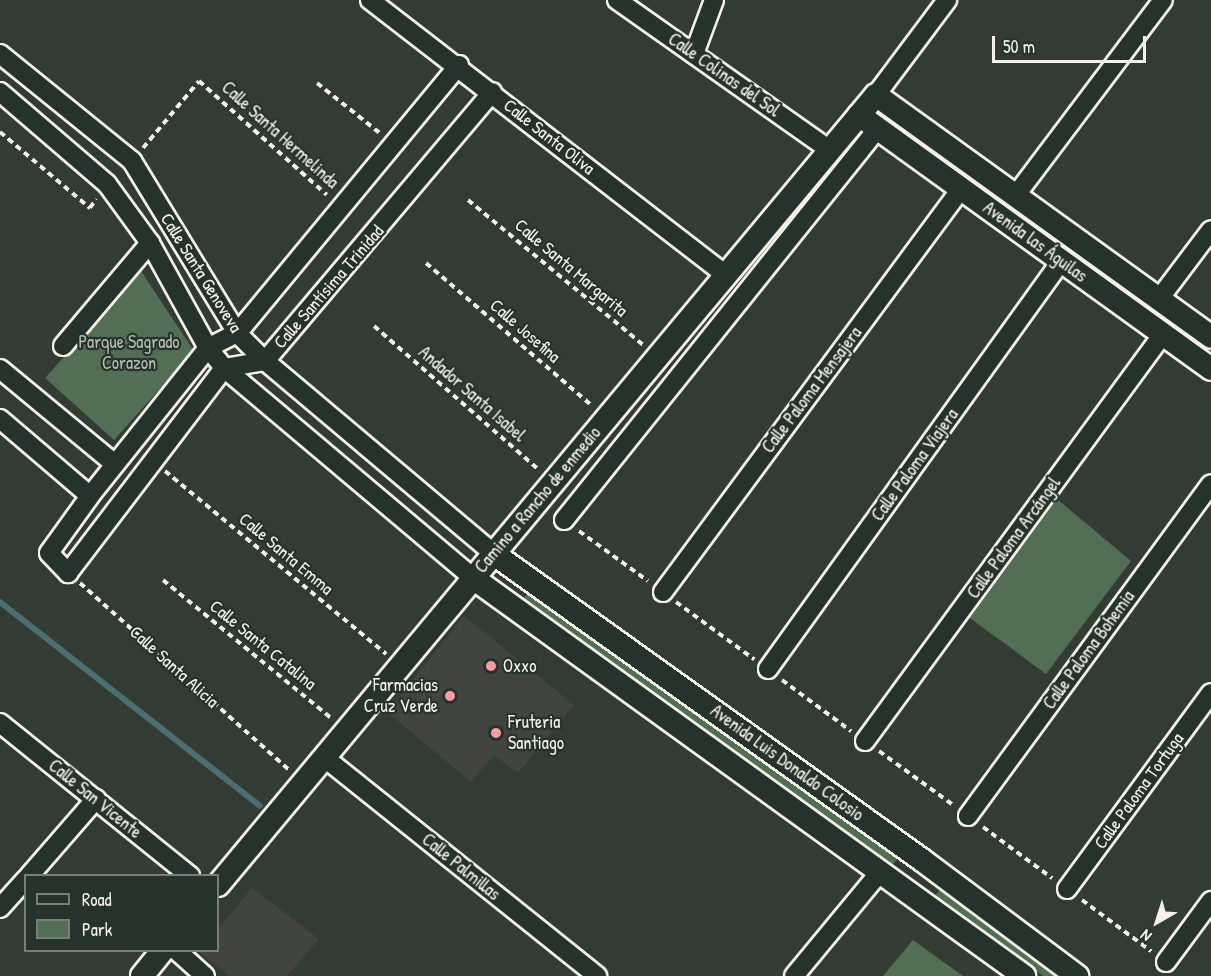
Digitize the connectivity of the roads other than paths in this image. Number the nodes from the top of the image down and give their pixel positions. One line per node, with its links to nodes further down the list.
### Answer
1 (370, 0): 8 (street, Calle Santa Oliva)
2 (617, 0): 7 (street, Calle Colinas del Sol)
3 (714, 0): 7 (street)
4 (947, 0): 11 (street)
5 (1163, 0): 15 (street)
6 (0, 54): 21 (street, Calle Santa Genoveva)
7 (694, 54): 13 (street, Calle Colinas del Sol)
8 (459, 65): 10 (street, Calle Santa Oliva); 21 (street)
9 (0, 92): 17 (street, Calle Santa Genoveva)
10 (492, 92): 19 (street, Calle Santa Oliva); 26 (street, Calle Santísima Trinidad)
11 (876, 95): 12 (street, Camino a Rancho de enmedio); 15 (street, Avenida las Águilas)
12 (868, 122): 13 (street, Camino a Rancho de enmedio); 14 (street, Avenida las Águilas); 34 (street)
13 (831, 150): 19 (street, Camino a Rancho de enmedio)
14 (961, 189): 18 (street, Avenida las Águilas); 37 (street, Calle Paloma Mensajera)
15 (1016, 195): 20 (street, Avenida las Águilas)
16 (1211, 230): 20 (street)
17 (150, 243): 24 (street); 25 (street, Calle Santa Genoveva)
18 (1062, 260): 22 (street, Avenida las Águilas); 38 (street, Calle Paloma Viajera)
19 (726, 275): 35 (street, Camino a Rancho de enmedio)
20 (1160, 299): 23 (street, Avenida las Águilas)
21 (237, 333): 25 (street); 26 (street, Calle Santa Genoveva)
22 (1163, 334): 29 (street, Avenida las Águilas); 41 (street, Calle Paloma Arcángel)
23 (1211, 336)
24 (63, 346)
25 (208, 348): 27 (street, Calle Santa Genoveva); 31 (street)
26 (265, 361): 27 (street, Calle Santísima Trinidad); 35 (street, Calle Santa Genoveva)
27 (224, 368): 33 (street); 36 (street, Calle Santa Genoveva)
28 (0, 369): 31 (street)
29 (1211, 369)
30 (0, 419): 33 (street)
31 (115, 464): 33 (street)
32 (1211, 484): 44 (street, Calle Paloma Bohemia)
33 (90, 496)
34 (564, 520)
35 (494, 554): 36 (street, Camino a Rancho de enmedio); 45 (street, Avenida Luis Donaldo Colosio)
36 (473, 578): 42 (street, Camino a Rancho de enmedio); 46 (street, Avenida Luis Donaldo Colosio)
37 (663, 592)
38 (768, 669)
39 (1211, 693): 52 (street, Calle Paloma Tortuga)
40 (1, 725): 43 (street, Calle San Vicente)
41 (865, 741)
42 (326, 758): 50 (street, Camino a Rancho de enmedio); 60 (street, Calle Palmillas)
43 (96, 799): 47 (street); 48 (street, Calle San Vicente)
44 (968, 816)
45 (922, 860): 51 (street); 63 (street, Avenida Luis Donaldo Colosio)
46 (881, 871): 51 (street, Avenida Luis Donaldo Colosio); 61 (street)
47 (31, 874)
48 (188, 874)
49 (24, 881): 54 (street)
50 (219, 884)
51 (903, 886): 62 (street, Avenida Luis Donaldo Colosio)
52 (1067, 890)
53 (1211, 901): 57 (street)
54 (0, 908)
55 (162, 952): 58 (street)
56 (177, 952): 59 (street)
57 (1166, 962)
58 (142, 976)
59 (205, 976)
60 (597, 976)
61 (794, 976)
62 (1024, 976)
63 (1077, 976)

